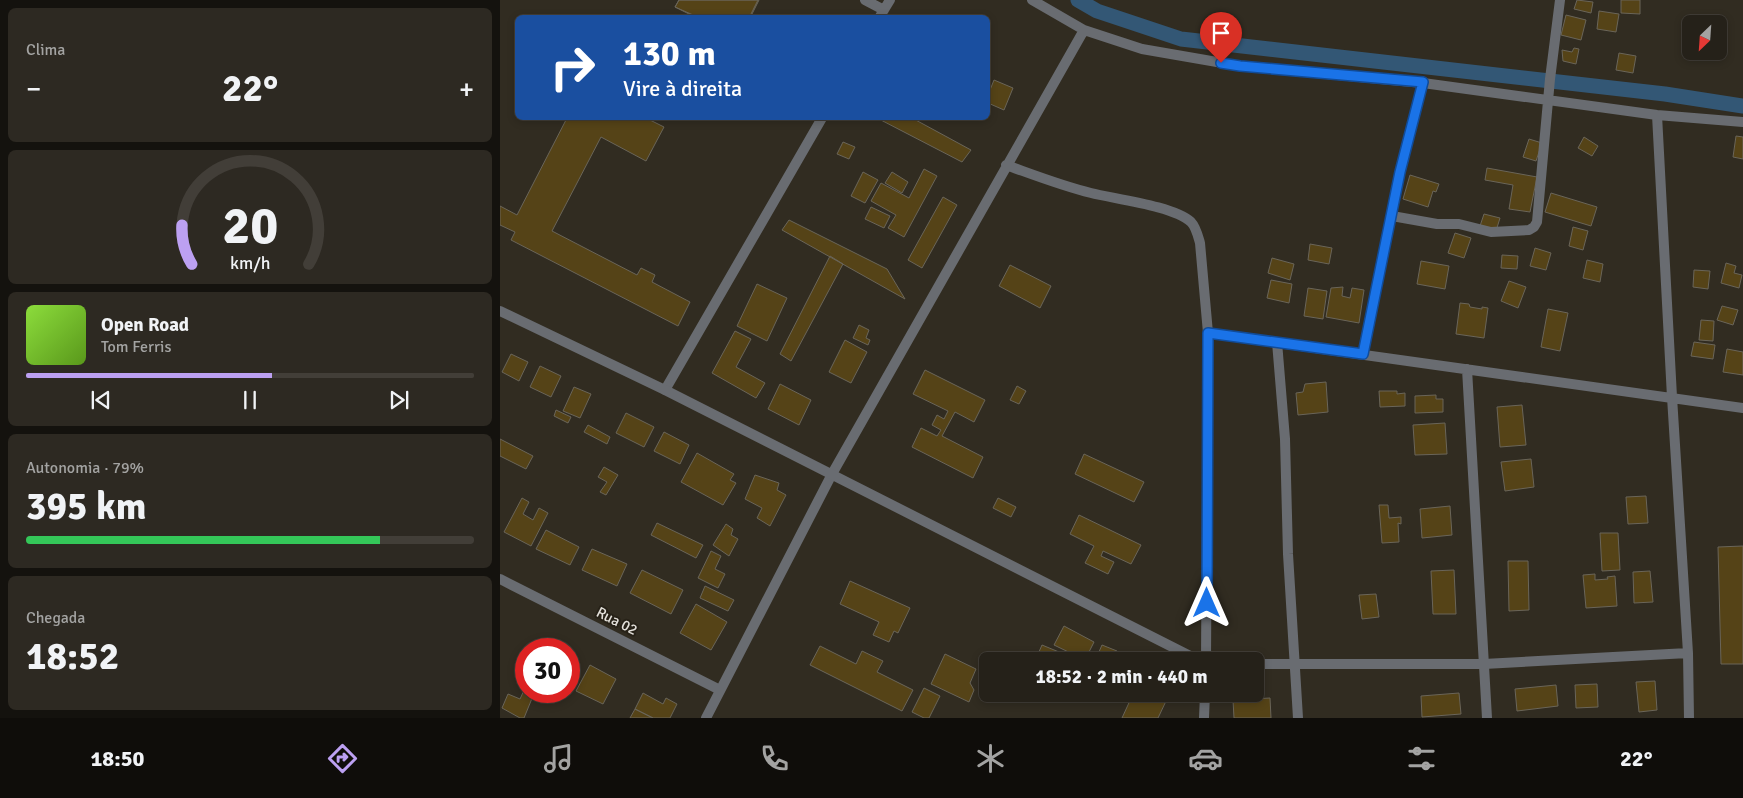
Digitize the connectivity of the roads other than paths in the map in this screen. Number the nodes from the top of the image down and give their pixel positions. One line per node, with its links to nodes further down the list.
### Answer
1 (865, 0): 5 (street)
2 (890, 0): 5 (street)
3 (1032, 0): 6 (street)
4 (1560, 0): 8 (street)
5 (882, 14)
6 (1084, 30): 7 (street); 12 (street)
7 (1423, 82): 8 (street); 13 (street)
8 (1550, 100): 9 (street); 13 (street)
9 (1657, 115): 11 (street); 20 (street)
10 (821, 120): 19 (street)
11 (1743, 122)
12 (1006, 165): 15 (street); 22 (street)
13 (1392, 216): 17 (street)
14 (500, 311): 19 (street)
15 (1208, 333): 16 (street); 25 (street)
16 (1277, 342): 17 (street); 28 (street)
17 (1363, 354): 18 (street)
18 (1467, 369): 20 (street); 29 (street)
19 (665, 390): 22 (street)
20 (1672, 397): 21 (street); 26 (street)
21 (1743, 408)
22 (832, 474): 24 (street); 30 (street)
23 (500, 579): 30 (street, Rua 02)
24 (1182, 652)
25 (1206, 652)
26 (1688, 653): 29 (street); 36 (street)
27 (1264, 664): 28 (street)
28 (1295, 664): 29 (street); 34 (street)
29 (1484, 664): 35 (street)
30 (720, 690): 32 (street)
31 (1205, 702): 33 (street)
32 (706, 718)
33 (1204, 718)
34 (1298, 718)
35 (1486, 718)
36 (1689, 718)

